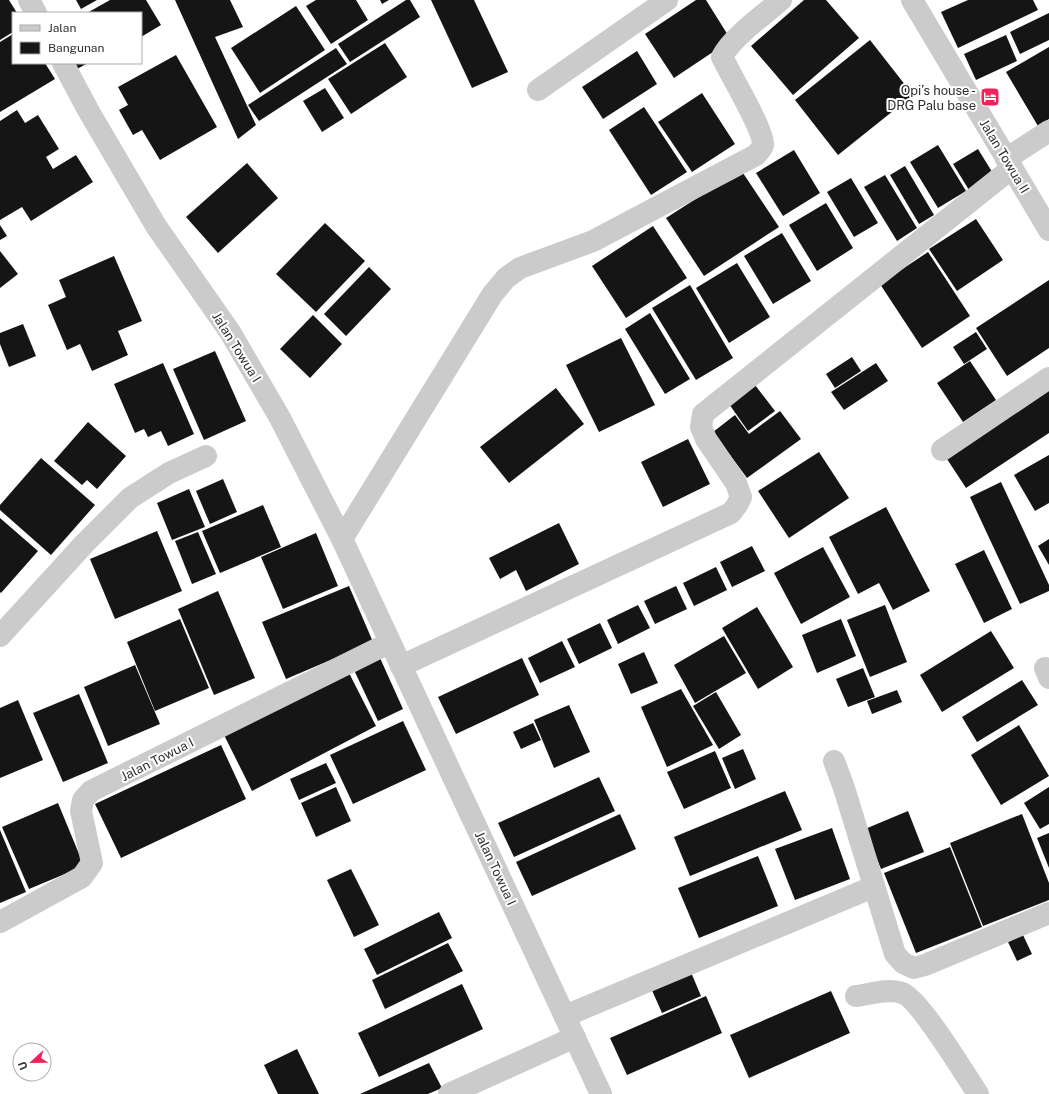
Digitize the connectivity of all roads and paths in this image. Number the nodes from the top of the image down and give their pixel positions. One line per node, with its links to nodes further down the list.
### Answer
1 (29, 0): 5 (street)
2 (667, 0): 7 (street)
3 (781, 0): 14 (street)
4 (912, 0): 9 (street, Jalan Towua II)
5 (35, 12)
6 (64, 64): 14 (street, Jalan Towua I)
7 (538, 90)
8 (1049, 131): 9 (street)
9 (1009, 163): 10 (street, Jalan Towua II); 17 (street)
10 (1049, 230)
11 (1049, 378): 12 (street)
12 (942, 450)
13 (206, 456): 15 (street)
14 (342, 539): 16 (street, Jalan Towua I)
15 (0, 636)
16 (389, 643): 17 (street, Jalan Towua I); 21 (street, Jalan Towua I)
17 (400, 666): 25 (street, Jalan Towua I)
18 (834, 761): 19 (street)
19 (873, 887): 22 (street); 25 (street)
20 (1049, 913): 22 (street)
21 (0, 922)
22 (903, 963): 23 (street)
23 (893, 991): 24 (street); 29 (street)
24 (856, 996)
25 (565, 1016): 26 (street, Jalan Towua I)
26 (575, 1037): 27 (street); 28 (street, Jalan Towua I)
27 (449, 1094)
28 (601, 1094)
29 (978, 1094)

